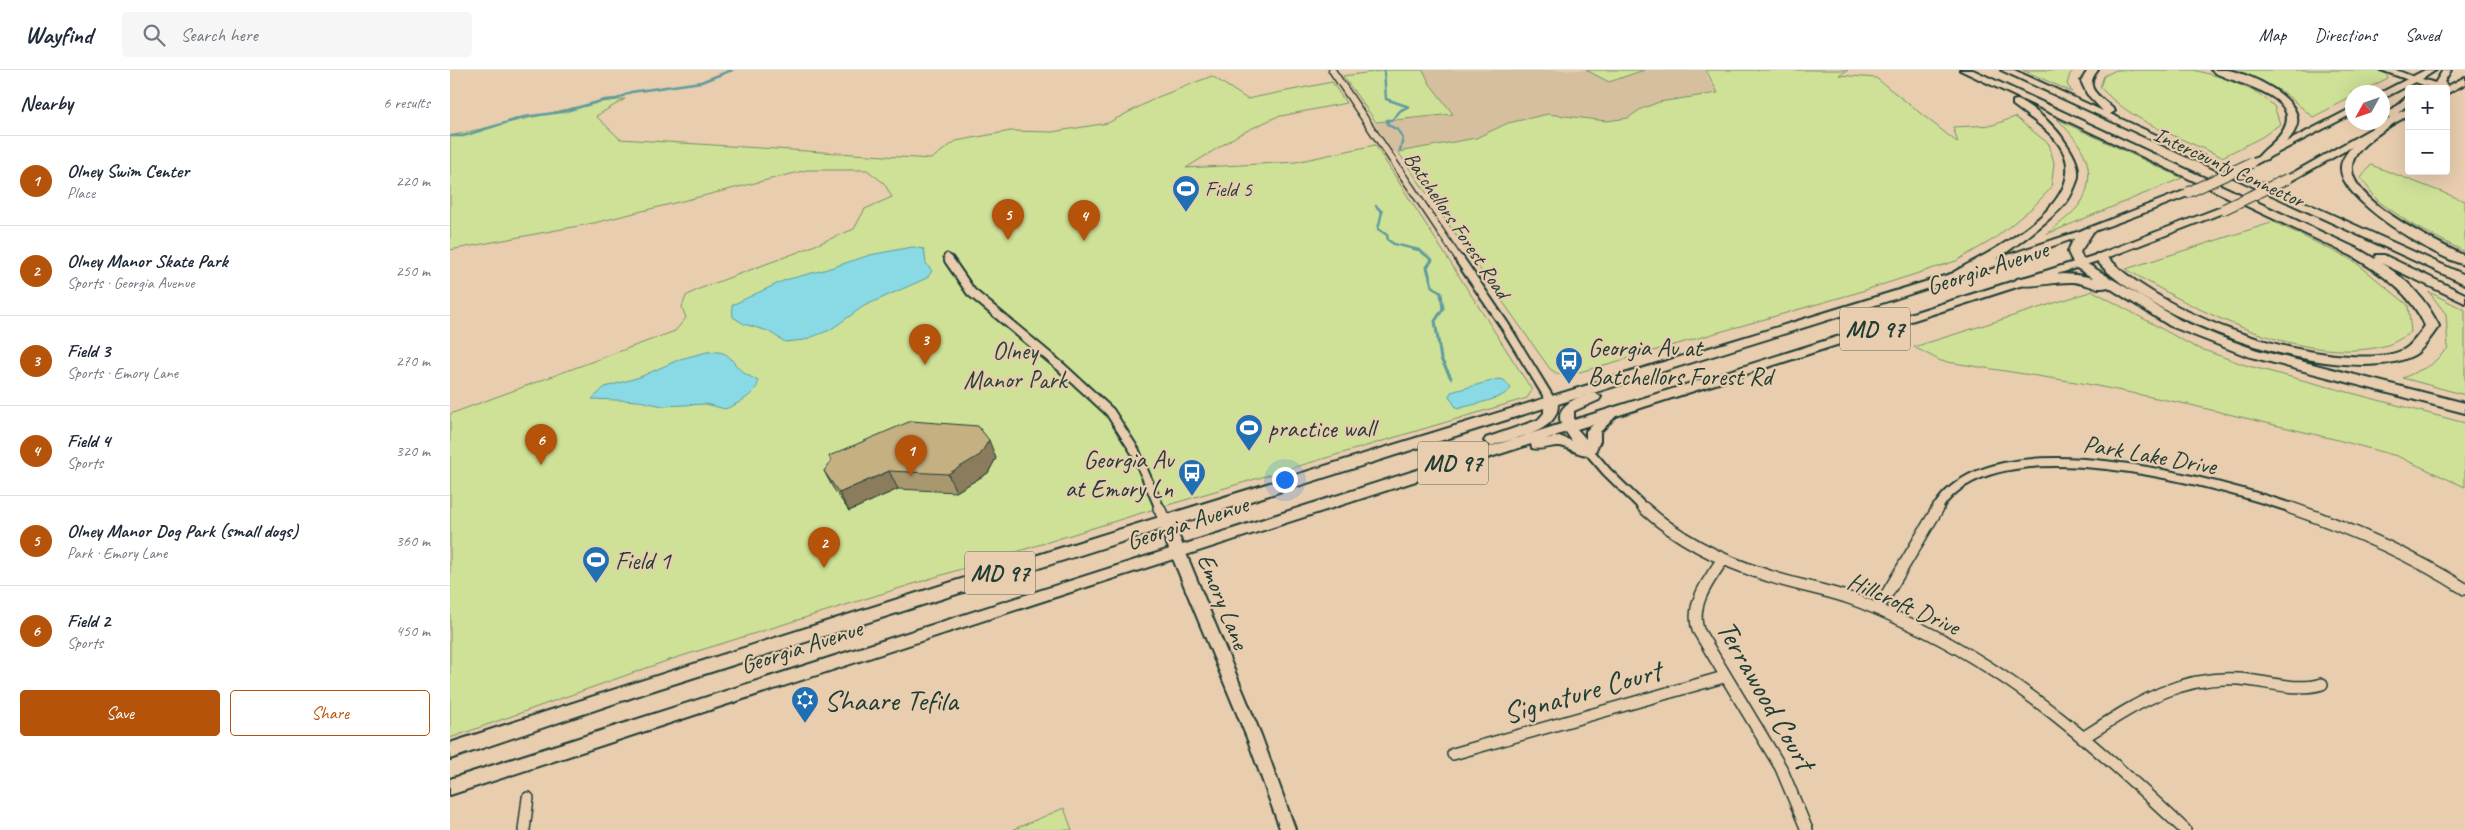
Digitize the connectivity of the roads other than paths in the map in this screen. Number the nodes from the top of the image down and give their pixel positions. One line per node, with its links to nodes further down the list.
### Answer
1 (1332, 70): 39 (street, Batchellors Forest Road)
2 (1957, 70): 32 (highway)
3 (1965, 70): 29 (highway)
4 (1978, 70): 36 (highway, Intercounty Connector)
5 (2006, 70): 34 (highway, Intercounty Connector)
6 (2093, 70): 33 (highway)
7 (2216, 70): 23 (highway)
8 (2386, 70): 12 (highway)
9 (2432, 70): 12 (main road)
10 (2447, 70): 13 (main road)
11 (2465, 80): 14 (main road)
12 (2416, 84): 15 (main road)
13 (2441, 85)
14 (2450, 88)
15 (2390, 93)
16 (2405, 102): 19 (main road)
17 (2405, 113): 20 (main road, Georgia Avenue / MD 97)
18 (2345, 115): 23 (main road, Georgia Avenue / MD 97)
19 (2390, 117)
20 (2390, 120)
21 (2374, 130): 26 (main road, Georgia Avenue / MD 97, bridge)
22 (2376, 130): 30 (highway)
23 (2263, 157): 24 (main road, Georgia Avenue / MD 97)
24 (2251, 163): 25 (main road, Georgia Avenue / MD 97, bridge)
25 (2189, 192): 27 (main road, Georgia Avenue / MD 97)
26 (2224, 209): 29 (main road, Georgia Avenue / MD 97)
27 (2088, 232): 31 (highway); 32 (main road, Georgia Avenue / MD 97)
28 (947, 257): 46 (street, Emory Lane)
29 (2100, 257): 31 (main road, Georgia Avenue / MD 97)
30 (2465, 261)
31 (2079, 264): 35 (main road, Georgia Avenue / MD 97); 37 (highway)
32 (1958, 275): 38 (main road, Georgia Avenue / MD 97)
33 (2465, 275)
34 (2465, 280)
35 (2021, 282): 37 (highway); 41 (main road, Georgia Avenue / MD 97)
36 (2465, 299)
37 (2141, 303): 40 (highway)
38 (1711, 352): 39 (main road, Georgia Avenue / MD 97); 42 (main road)
39 (1551, 401): 45 (main road); 46 (main road, Georgia Avenue / MD 97)
40 (2465, 408)
41 (1617, 410): 42 (main road, Georgia Avenue / MD 97); 43 (main road)
42 (1569, 426): 43 (main road); 44 (main road, Georgia Avenue / MD 97)
43 (1589, 451): 44 (main road); 48 (street, Hillcroft Drive)
44 (1472, 457): 45 (main road, Georgia Avenue / MD 97)
45 (1414, 475): 47 (main road, Georgia Avenue / MD 97)
46 (1165, 521): 47 (street, Emory Lane); 54 (main road, Georgia Avenue / MD 97)
47 (1178, 551): 56 (main road, Georgia Avenue / MD 97); 59 (street, Emory Lane)
48 (1723, 559): 50 (street, Hillcroft Drive); 51 (street, Terrawood Court)
49 (2465, 589): 50 (street, Park Lake Drive)
50 (1878, 609): 53 (street, Hillcroft Drive)
51 (1724, 677): 55 (street, Signature Court); 60 (street, Terrawood Court)
52 (2322, 684): 53 (street)
53 (2084, 737): 61 (street, Hillcroft Drive)
54 (450, 751)
55 (1453, 754)
56 (450, 787)
57 (528, 798): 58 (street)
58 (524, 830)
59 (1288, 830)
60 (1807, 830)
61 (2185, 830)

